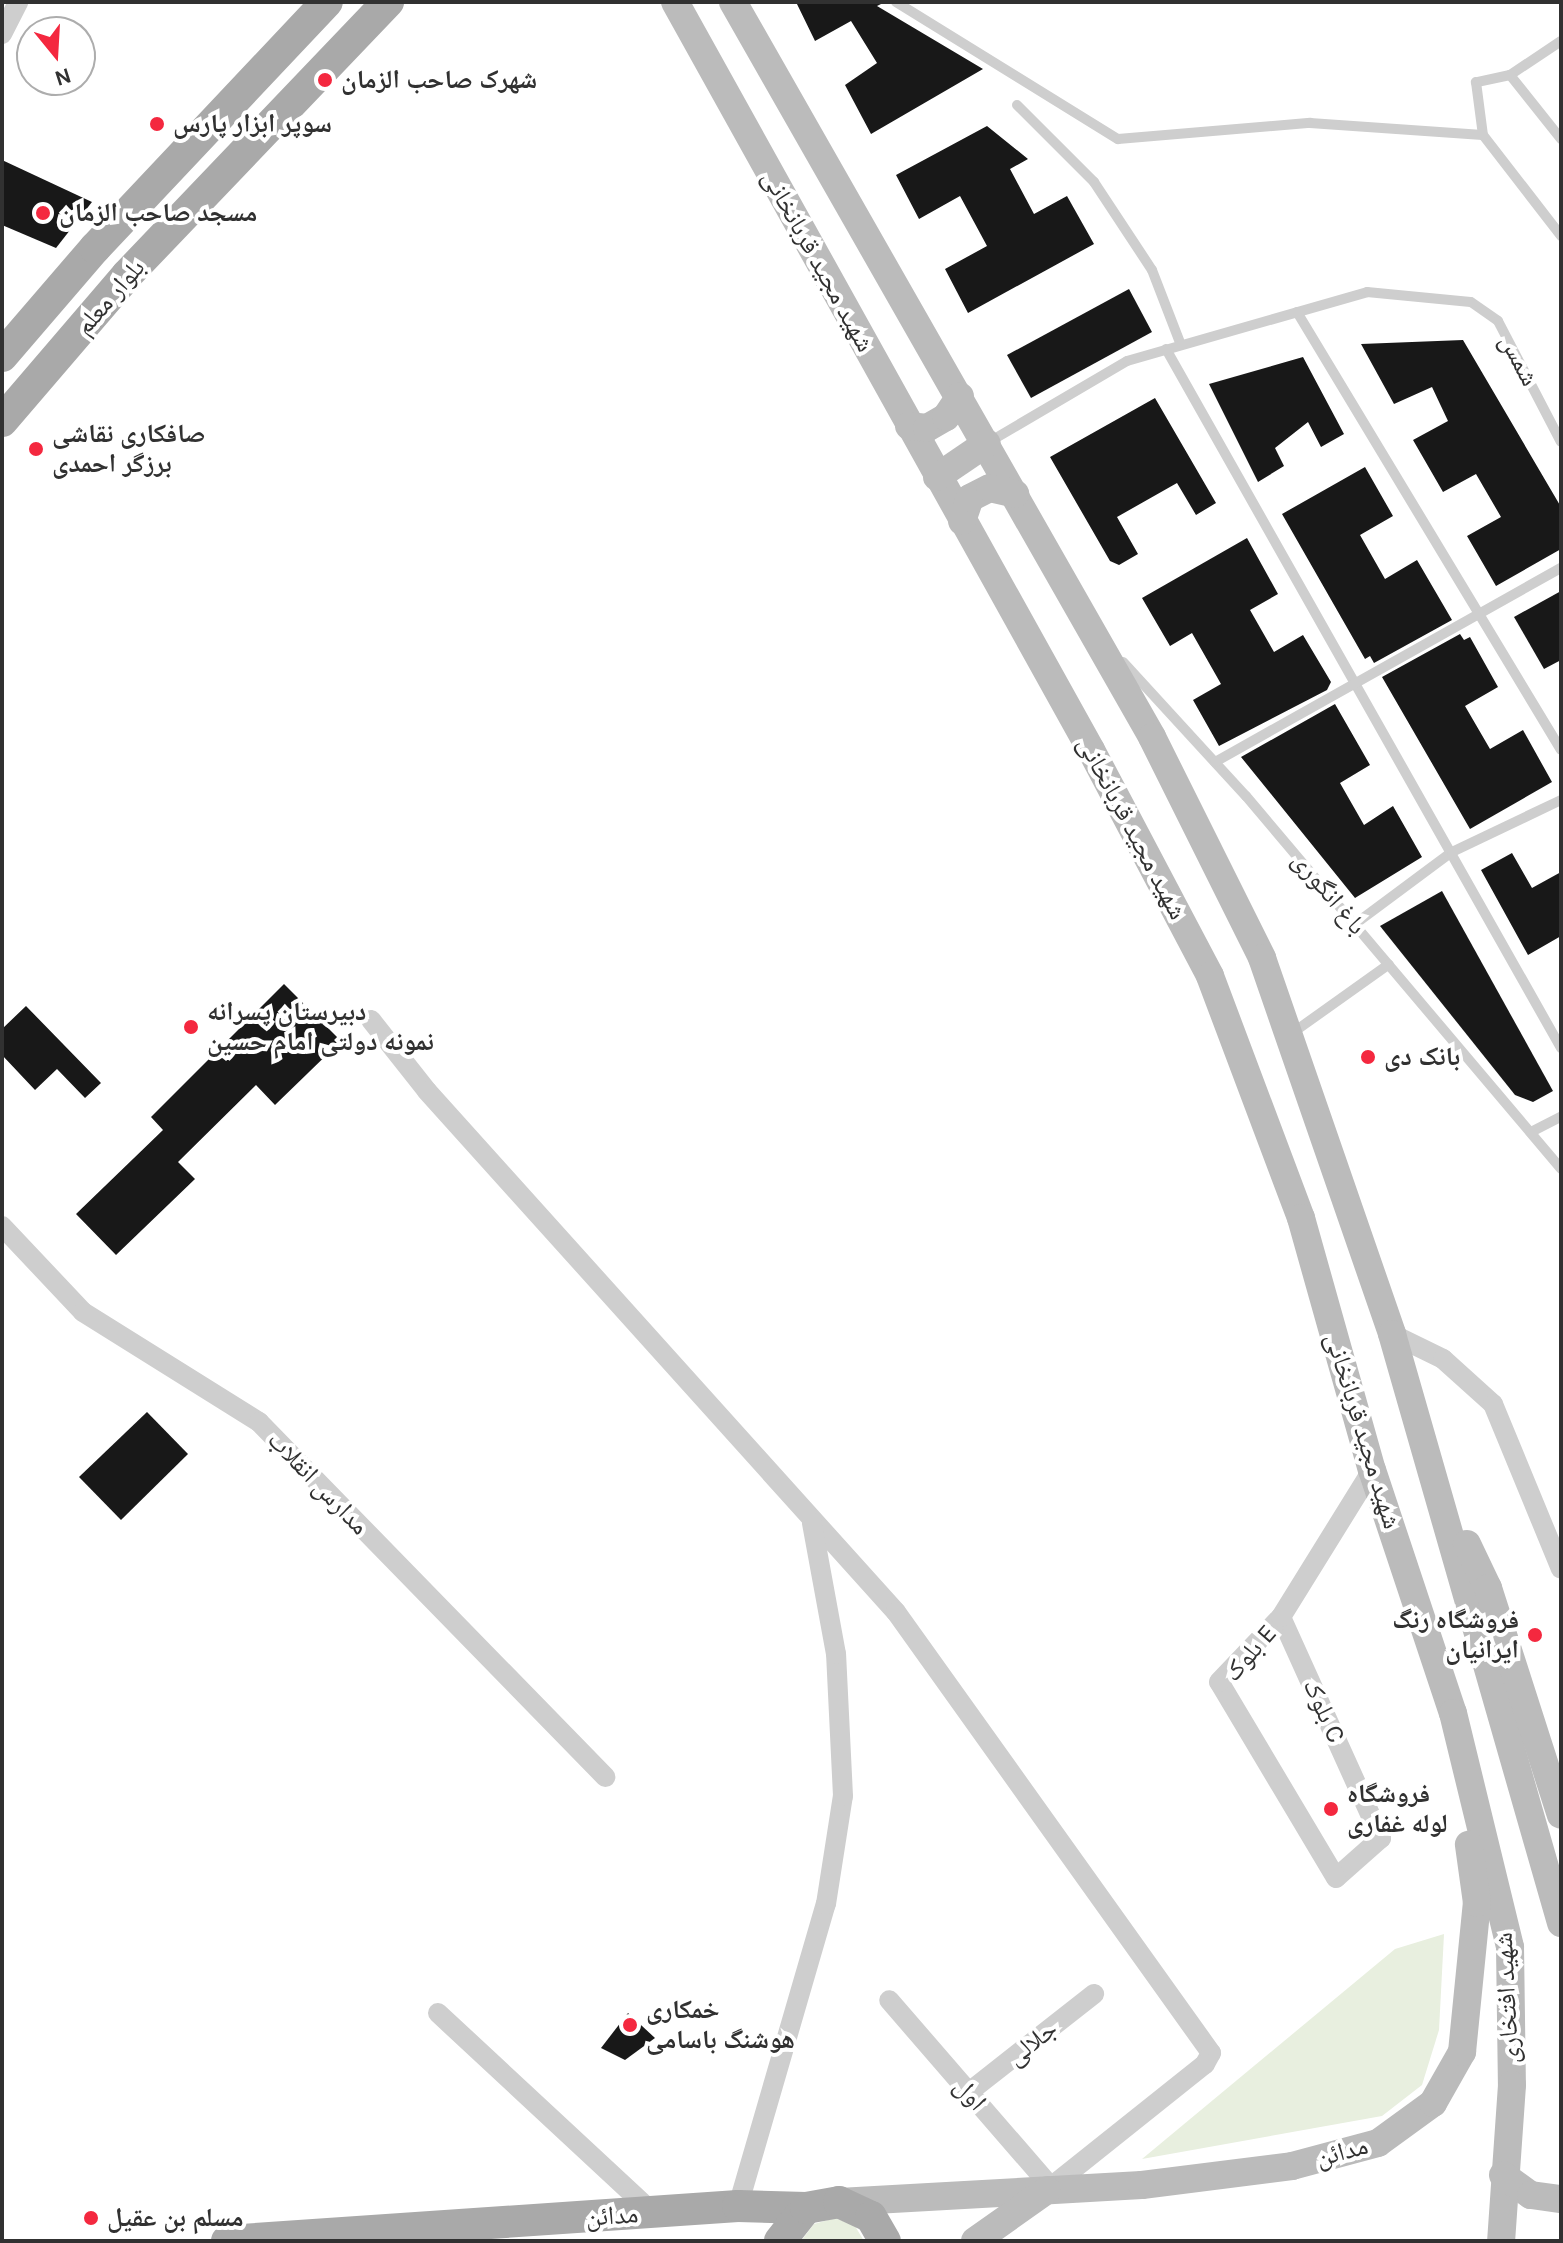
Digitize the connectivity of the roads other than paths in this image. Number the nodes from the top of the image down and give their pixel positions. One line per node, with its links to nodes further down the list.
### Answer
1 (18, 2): 7 (street)
2 (388, 2): 19 (main road, بلوار معلم)
3 (675, 2): 20 (main road, شهید مجید قربانخانی)
4 (733, 2): 18 (main road, شهید مجید قربانخانی)
5 (896, 2): 11 (lane)
6 (321, 5): 17 (main road, بلوار معلم)
7 (2, 34)
8 (1561, 41): 9 (lane)
9 (1510, 75): 11 (lane); 12 (lane)
10 (1017, 105): 15 (lane)
11 (1483, 135): 13 (lane)
12 (1561, 139)
13 (1561, 236)
14 (1297, 312): 15 (lane); 21 (lane, شمس); 27 (lane)
15 (1181, 345): 16 (lane)
16 (1166, 349): 22 (lane); 29 (lane)
17 (2, 356)
18 (960, 396): 20 (main road); 22 (main road, شهید مجید قربانخانی)
19 (2, 421)
20 (909, 426): 23 (main road, شهید مجید قربانخانی)
21 (1561, 442)
22 (987, 443): 23 (main road); 24 (main road, شهید مجید قربانخانی)
23 (937, 477): 25 (main road, شهید مجید قربانخانی)
24 (1015, 494): 25 (main road); 28 (main road, شهید مجید قربانخانی)
25 (962, 521): 44 (main road, شهید مجید قربانخانی)
26 (1561, 568): 27 (lane)
27 (1482, 612): 29 (lane); 30 (lane)
28 (1088, 625): 31 (lane, باغ انگوری); 37 (main road, شهید مجید قربانخانی)
29 (1357, 682): 31 (lane); 33 (lane)
30 (1561, 750)
31 (1215, 762): 34 (lane, باغ انگوری)
32 (1561, 800): 33 (lane)
33 (1452, 852): 34 (lane); 38 (lane)
34 (1355, 924): 35 (lane, باغ انگوری)
35 (1389, 964): 37 (lane); 40 (lane, باغ انگوری)
36 (371, 1020): 46 (street)
37 (1291, 1034): 43 (main road, شهید مجید قربانخانی)
38 (1561, 1048)
39 (1561, 1117): 40 (lane)
40 (1531, 1132): 41 (lane, باغ انگوری)
41 (1561, 1169)
42 (2, 1226): 50 (street, مدارس انقلاب)
43 (1392, 1334): 45 (main road, شهید مجید قربانخانی); 47 (street)
44 (1372, 1470): 48 (street, بلوک E); 49 (main road, شهید مجید قربانخانی)
45 (1436, 1479): 51 (main road); 53 (main road)
46 (812, 1523): 59 (street); 62 (street)
47 (1561, 1569)
48 (1281, 1617): 52 (street, بلوک C); 52 (street, بلوک E)
49 (1453, 1713): 58 (main road, شهید افتخاری); 59 (main road, مدائن)
50 (605, 1777)
51 (1561, 1815)
52 (1336, 1878)
53 (1561, 1923)
54 (1094, 1994): 57 (street, جلالی)
55 (889, 2000): 57 (street, اول)
56 (438, 2013): 64 (street)
57 (969, 2092): 59 (street, اول)
58 (1503, 2175): 60 (main road); 69 (main road, شهید افتخاری)
59 (1051, 2187): 61 (main road, مدائن); 68 (main road)
60 (1561, 2199)
61 (839, 2202): 63 (main road, مدائن); 67 (main road)
62 (738, 2206): 63 (main road, مدائن); 64 (main road, مدائن)
63 (806, 2208): 66 (main road)
64 (653, 2213): 65 (main road, مدائن)
65 (227, 2241)
66 (780, 2241)
67 (885, 2241)
68 (975, 2241)
69 (1501, 2241)

